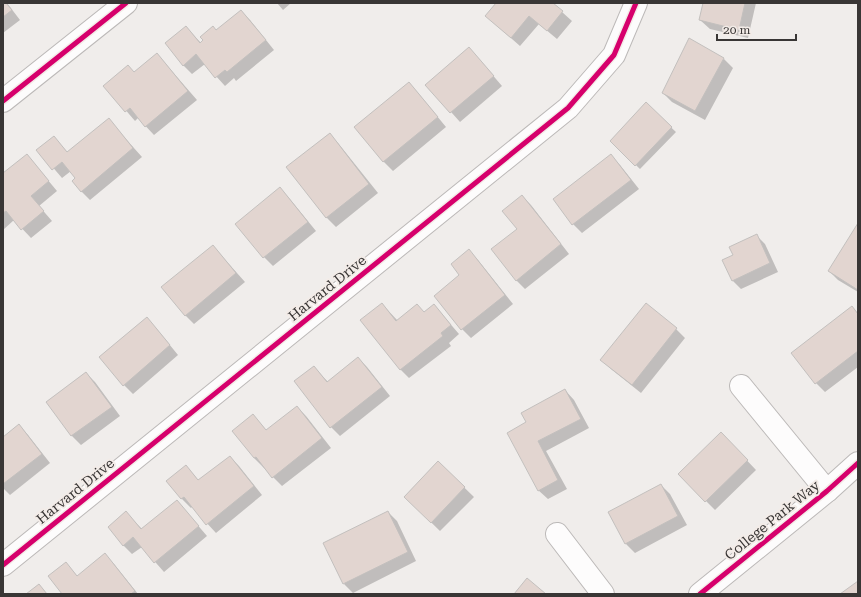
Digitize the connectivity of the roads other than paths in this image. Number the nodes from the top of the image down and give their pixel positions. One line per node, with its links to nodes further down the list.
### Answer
1 (126, 3): 3 (street)
2 (636, 3): 8 (street, Harvard Drive)
3 (3, 101)
4 (741, 386): 6 (street)
5 (858, 463): 6 (street, College Park Way)
6 (827, 491): 10 (street, College Park Way)
7 (557, 534): 9 (street)
8 (3, 565)
9 (603, 594)
10 (700, 594)

